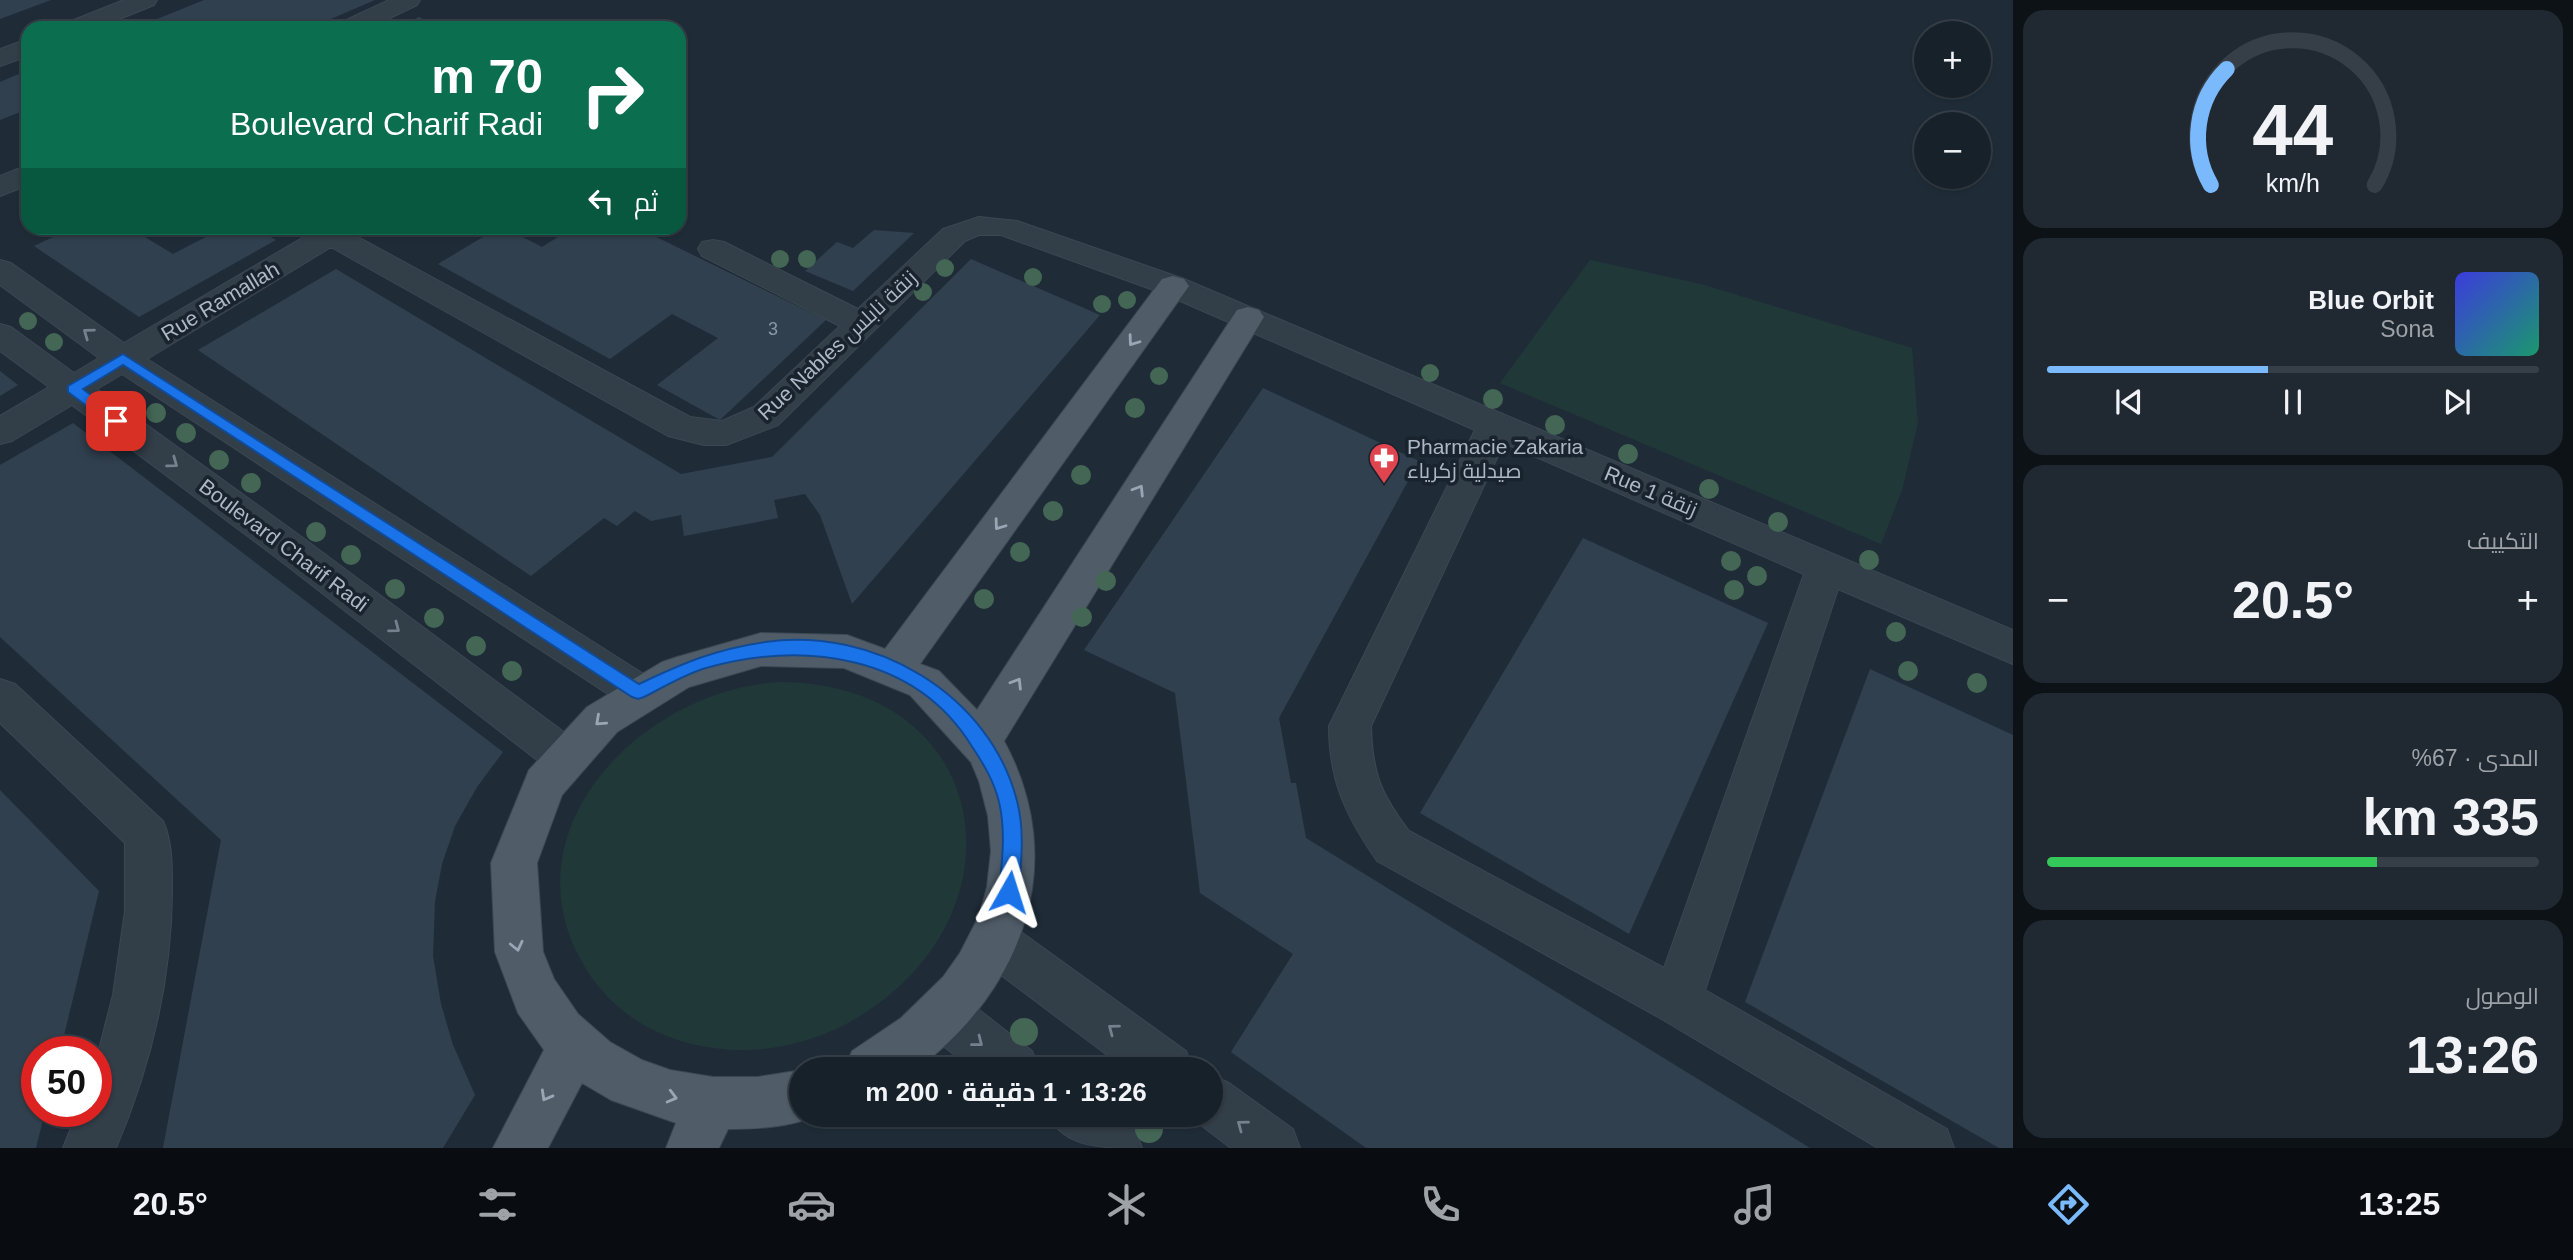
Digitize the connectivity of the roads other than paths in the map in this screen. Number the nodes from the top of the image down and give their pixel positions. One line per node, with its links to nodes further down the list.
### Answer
1 (145, 0): 3 (street)
2 (408, 0): 4 (street)
3 (92, 21)
4 (364, 21)
5 (21, 50): 6 (street)
6 (0, 58)
7 (21, 177): 8 (street)
8 (0, 187)
9 (320, 235): 17 (street, Rue Ramallah)
10 (333, 235): 15 (street, Rue Nables زنقة نابلس)
11 (713, 249): 15 (street)
12 (0, 270): 17 (street, one-way to 12)
13 (1173, 286): 14 (street, Rue 1 زنقة); 15 (street, Rue Nables زنقة نابلس); 23 (main road, one-way to 23)
14 (1248, 317): 19 (street, Rue 1 زنقة); 26 (main road, one-way to 14)
15 (863, 324)
16 (0, 335): 18 (street, Boulevard Charif Radi)
17 (123, 359): 18 (street, Rue Ramallah); 24 (street)
18 (73, 389): 20 (street, Rue Ramallah); 27 (street, Boulevard Charif Radi, one-way to 27)
19 (1496, 424): 21 (street, Rue 1 زنقة); 29 (street)
20 (0, 432)
21 (1826, 567): 22 (street, Rue 1 زنقة); 29 (street)
22 (2013, 648)
23 (894, 668): 24 (main road); 26 (main road)
24 (638, 692): 27 (main road, one-way to 27)
25 (0, 696): 39 (street)
26 (981, 740): 28 (main road)
27 (565, 757): 31 (main road, one-way to 31)
28 (995, 941): 30 (main road); 34 (street, one-way to 28)
29 (1677, 1001): 43 (street)
30 (943, 1014): 32 (main road); 33 (street, one-way to 33)
31 (575, 1046): 37 (main road, one-way to 37); 40 (main road, one-way to 40)
32 (889, 1057)
33 (999, 1057)
34 (1152, 1057)
35 (789, 1098): 37 (main road)
36 (1223, 1110): 42 (street, one-way to 36)
37 (702, 1126)
38 (1089, 1127): 41 (street)
39 (89, 1148)
40 (519, 1148)
41 (1116, 1148)
42 (1274, 1148)
43 (1928, 1148)

